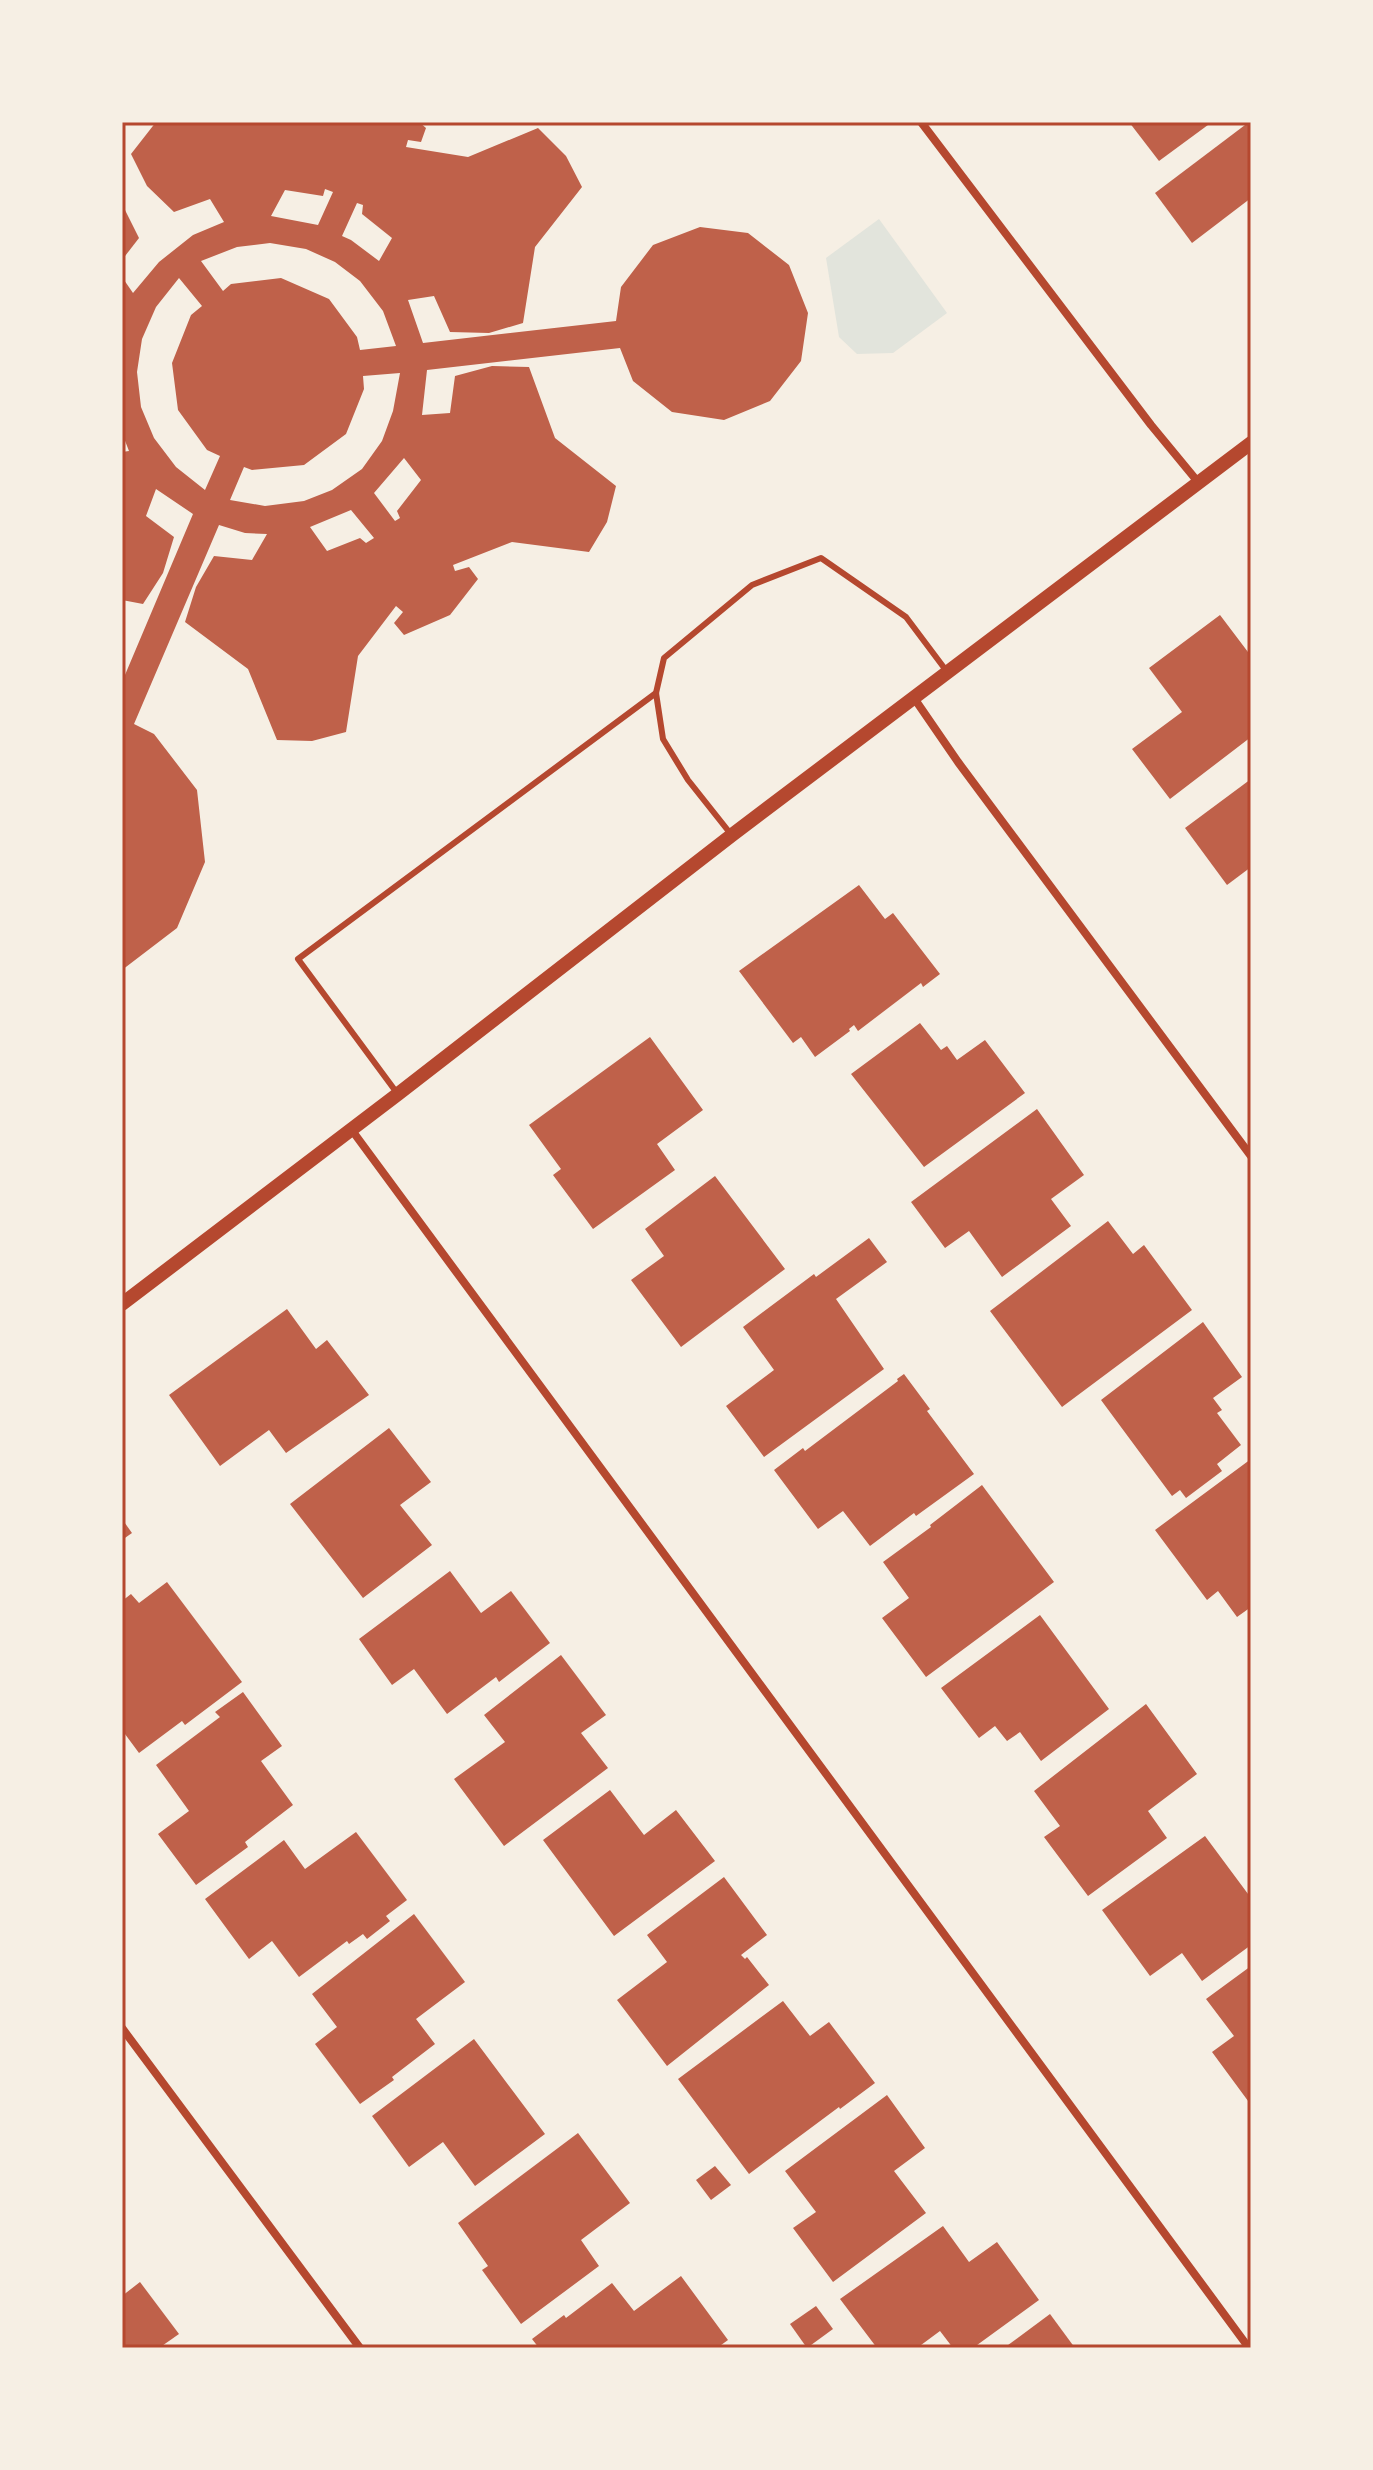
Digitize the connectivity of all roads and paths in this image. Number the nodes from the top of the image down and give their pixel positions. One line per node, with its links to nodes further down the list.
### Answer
1 (921, 122): 3 (street)
2 (1251, 443): 3 (street)
3 (1198, 482): 4 (street)
4 (948, 673): 5 (lane); 6 (street)
5 (656, 693): 7 (lane); 8 (lane)
6 (914, 698): 7 (street); 10 (street)
7 (732, 835): 8 (street)
8 (398, 1094): 9 (street)
9 (351, 1129): 11 (street); 14 (street)
10 (1251, 1156)
11 (122, 1304)
12 (122, 2028): 13 (street)
13 (360, 2348)
14 (1249, 2348)

